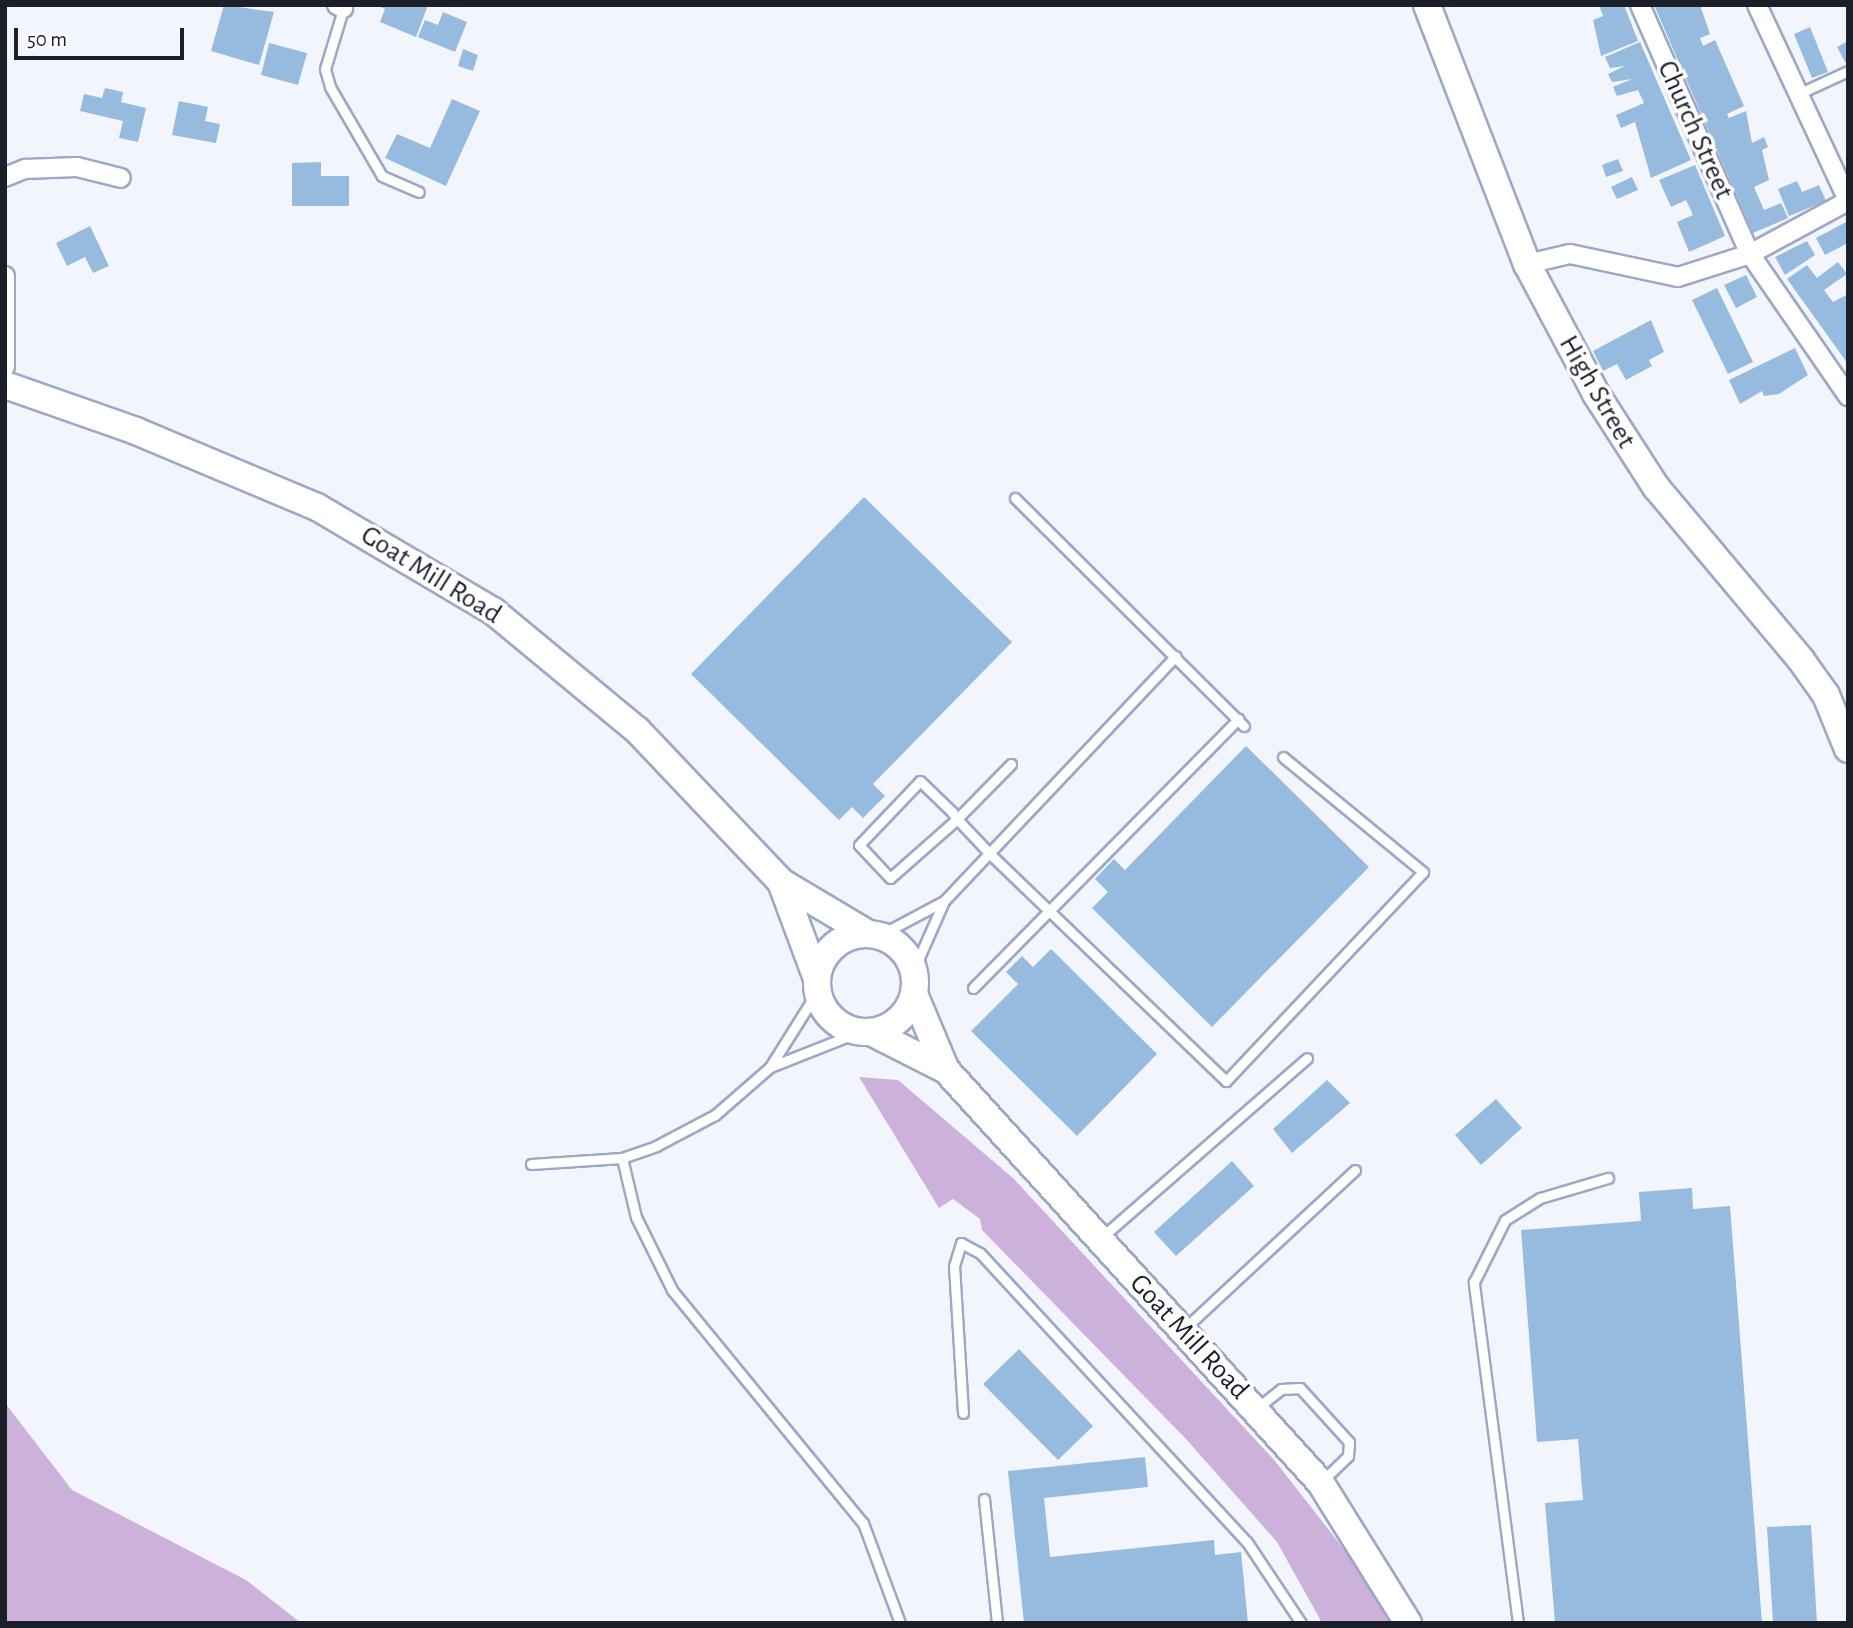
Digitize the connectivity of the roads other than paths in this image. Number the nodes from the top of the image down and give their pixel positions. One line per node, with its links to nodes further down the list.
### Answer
1 (1427, 5): 12 (street, High Street)
2 (1640, 5): 11 (street, Church Street)
3 (1756, 5): 6 (street)
4 (341, 6): 9 (lane)
5 (1848, 71): 6 (lane)
6 (1798, 94): 10 (street)
7 (5, 177): 8 (street)
8 (121, 178)
9 (419, 192)
10 (1848, 200): 11 (street)
11 (1750, 254): 12 (street); 16 (street, Church Street)
12 (1527, 264): 19 (street, High Street)
13 (5, 276): 14 (street)
14 (5, 367)
15 (5, 385): 24 (street, Goat Mill Road)
16 (1848, 396)
17 (1015, 498): 18 (lane)
18 (1176, 656): 23 (lane); 26 (lane)
19 (1846, 738)
20 (1283, 757): 26 (lane)
21 (1011, 764): 22 (lane)
22 (957, 819): 22 (lane); 23 (lane)
23 (989, 853): 25 (lane); 26 (lane)
24 (781, 882): 27 (street, Goat Mill Road); 29 (street, Goat Mill Road)
25 (944, 901): 27 (lane); 28 (lane)
26 (1049, 911): 30 (lane)
27 (873, 934): 28 (street); 29 (street)
28 (914, 982): 31 (street); 34 (street, Goat Mill Road)
29 (817, 986): 31 (street); 33 (lane)
30 (974, 988)
31 (865, 1032): 33 (lane); 34 (street, Goat Mill Road)
32 (1307, 1058): 39 (lane)
33 (770, 1067): 35 (lane)
34 (946, 1070): 39 (street, Goat Mill Road)
35 (622, 1158): 36 (lane); 45 (lane)
36 (531, 1164)
37 (1355, 1170): 40 (lane)
38 (1608, 1178): 49 (lane)
39 (1098, 1240): 40 (street, Goat Mill Road)
40 (1181, 1332): 41 (street, Goat Mill Road)
41 (1256, 1409): 43 (street, Goat Mill Road); 43 (lane)
42 (963, 1413): 47 (lane)
43 (1320, 1482): 48 (street, Goat Mill Road)
44 (984, 1499): 46 (lane)
45 (900, 1623)
46 (997, 1623)
47 (1301, 1623)
48 (1408, 1623)
49 (1518, 1623)

